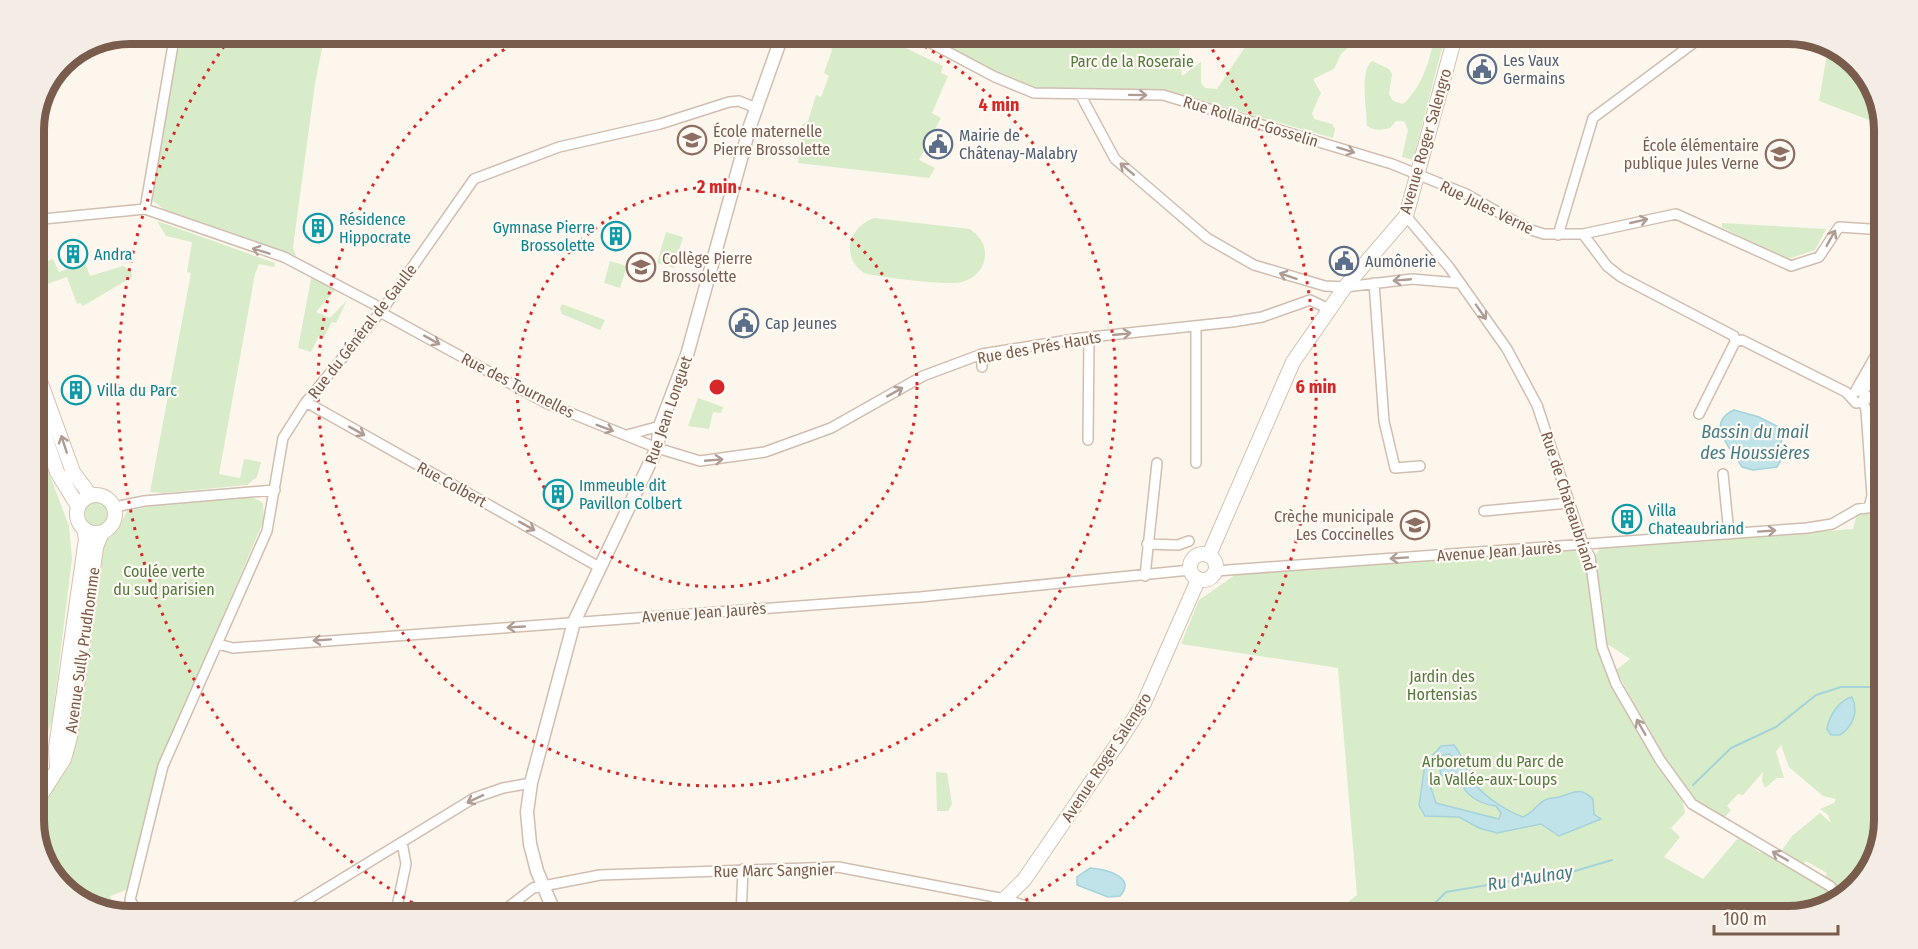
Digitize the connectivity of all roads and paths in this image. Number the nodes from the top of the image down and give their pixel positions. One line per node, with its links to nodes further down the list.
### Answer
1 (173, 44): 9 (street)
2 (779, 44): 7 (street, Rue Jean Longuet)
3 (933, 44): 6 (street, Rue Rolland-Gosselin)
4 (1453, 44): 8 (main road, Avenue Roger Salengro)
5 (1692, 44): 14 (street)
6 (1080, 94): 8 (street, Rue Rolland-Gosselin, one-way to 8); 17 (street, one-way to 6)
7 (756, 108): 19 (street, Rue du Général de Gaulle); 32 (street, Rue Jean Longuet)
8 (1417, 175): 10 (main road, Avenue Roger Salengro); 14 (street, Rue Jules Verne)
9 (145, 209): 11 (street); 19 (street, Rue des Tournelles, one-way to 9)
10 (1406, 216): 15 (street, Rue de Chateaubriand); 17 (main road, Avenue Roger Salengro)
11 (44, 219)
12 (1874, 229): 13 (street, Rue Jules Verne, one-way to 12)
13 (1583, 234): 14 (street, Rue Jules Verne); 22 (street)
14 (1558, 236)
15 (1459, 282): 16 (street, one-way to 16); 43 (street, Rue de Chateaubriand, one-way to 43)
16 (1374, 283): 17 (street); 39 (street)
17 (1345, 287): 18 (main road, Avenue Roger Salengro)
18 (1329, 309): 20 (street, Rue des Prés Hauts); 55 (main road, Avenue Roger Salengro)
19 (382, 310): 30 (street, Rue du Général de Gaulle); 34 (street, Rue des Tournelles, one-way to 34)
20 (1196, 326): 21 (street, Rue des Prés Hauts, one-way to 20); 38 (street)
21 (1089, 337): 23 (street, Rue des Prés Hauts); 35 (street)
22 (1737, 339): 28 (street); 31 (street)
23 (982, 354): 25 (street); 36 (street, Rue des Prés Hauts, one-way to 23)
24 (1874, 361): 28 (street)
25 (982, 366)
26 (1874, 370): 28 (street)
27 (44, 392): 42 (main road, one-way to 27)
28 (1857, 394): 29 (street); 46 (street)
29 (1874, 401)
30 (306, 402): 41 (street, Rue du Général de Gaulle); 56 (street, Rue Colbert, one-way to 56)
31 (1699, 414)
32 (660, 426): 34 (street); 36 (street, Rue Jean Longuet)
33 (44, 434): 44 (main road)
34 (625, 435): 36 (street, Rue des Prés Hauts)
35 (1088, 440)
36 (657, 448): 56 (street, Rue Jean Longuet)
37 (1157, 463): 53 (street)
38 (1196, 463)
39 (1420, 466)
40 (1723, 474): 51 (street)
41 (274, 490): 45 (street); 61 (street, Rue du Général de Gaulle)
42 (90, 495): 44 (main road); 45 (main road)
43 (1569, 502): 48 (street); 54 (street, Rue de Chateaubriand)
44 (78, 506): 49 (main road)
45 (115, 507): 50 (main road)
46 (1869, 507): 47 (street, Avenue Jean Jaurès); 51 (street, Avenue Jean Jaurès, one-way to 46)
47 (1874, 507)
48 (1485, 511)
49 (84, 529): 50 (main road); 62 (main road, Avenue Sully Prudhomme)
50 (102, 532): 62 (main road, Avenue Sully Prudhomme)
51 (1729, 534): 54 (street, Avenue Jean Jaurès)
52 (1189, 541): 53 (street)
53 (1147, 544): 59 (street)
54 (1583, 544): 57 (street, Avenue Jean Jaurès, one-way to 57); 68 (street, Rue de Chateaubriand, one-way to 54)
55 (1209, 555): 57 (main road); 58 (main road)
56 (599, 567): 60 (street, Rue Jean Longuet)
57 (1215, 570): 58 (main road)
58 (1194, 575): 59 (street, Avenue Jean Jaurès); 69 (main road, Avenue Roger Salengro)
59 (1145, 576): 60 (street, Avenue Jean Jaurès)
60 (574, 622): 61 (street, Avenue Jean Jaurès, one-way to 61); 63 (street, Rue Jean Longuet)
61 (218, 644): 70 (street, Rue du Général de Gaulle)
62 (57, 766): 64 (main road, Avenue Sully Prudhomme)
63 (531, 783): 65 (street, one-way to 65); 67 (street, Rue Jean Longuet)
64 (44, 788)
65 (402, 842): 71 (street); 72 (street)
66 (743, 869): 67 (street, Rue Marc Sangnier); 69 (street, Rue Marc Sangnier); 75 (street)
67 (542, 885): 73 (street); 74 (street, Rue Jean Longuet)
68 (1835, 892)
69 (1005, 899): 76 (main road, Avenue Roger Salengro); 77 (street, Rue Marc Sangnier)
70 (134, 906)
71 (297, 906)
72 (397, 906)
73 (510, 906)
74 (551, 906)
75 (741, 906)
76 (998, 906)
77 (1025, 906)

